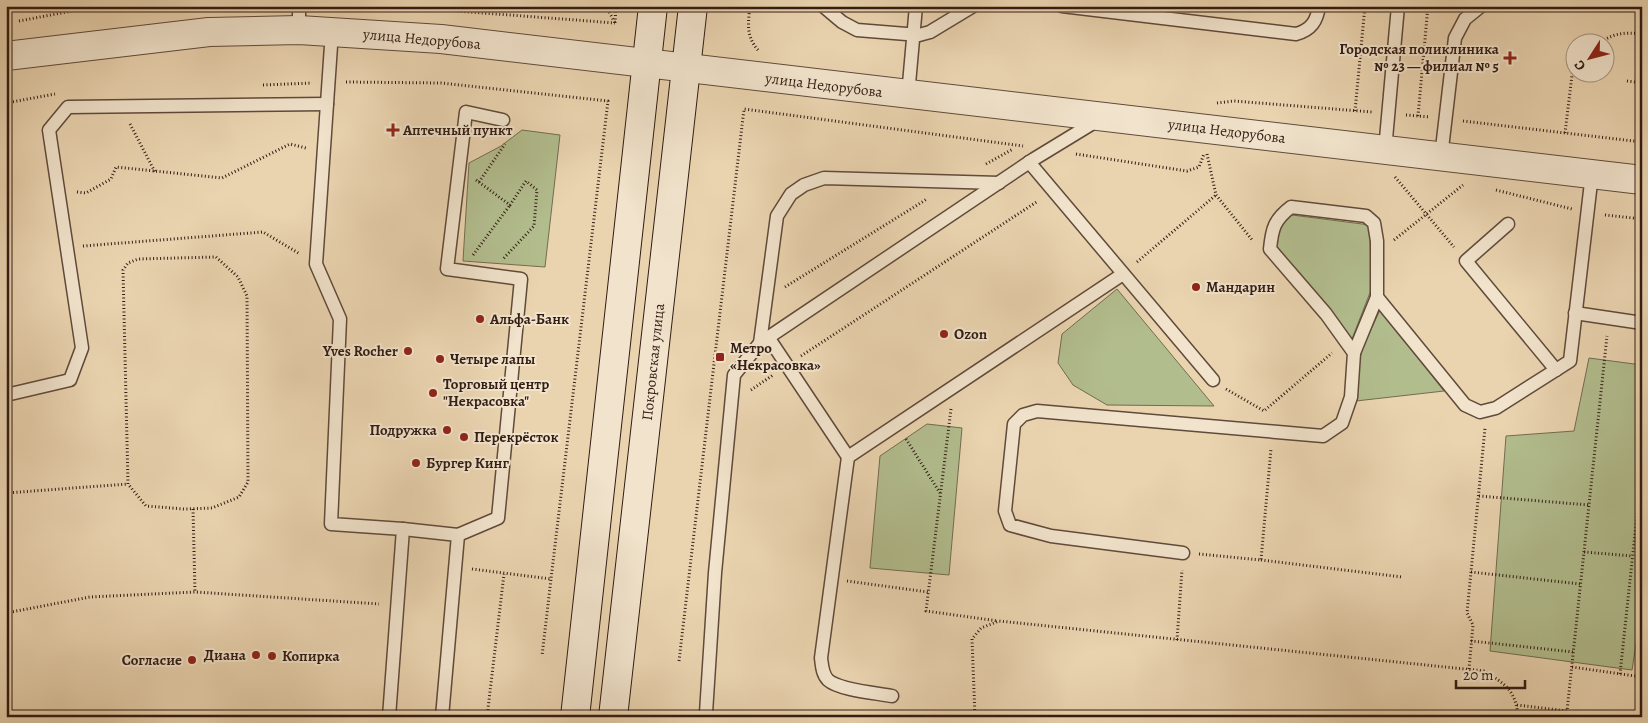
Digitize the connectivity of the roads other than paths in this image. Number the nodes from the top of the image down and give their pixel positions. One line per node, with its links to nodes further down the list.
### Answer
1 (653, 6): 14 (street)
2 (693, 6): 15 (street, Покровская улица)
3 (823, 6): 12 (lane)
4 (916, 6): 12 (lane)
5 (973, 6): 12 (lane)
6 (1062, 6): 7 (lane)
7 (1319, 6)
8 (1398, 6): 22 (lane)
9 (1481, 6): 20 (lane)
10 (299, 18): 11 (street, улица Недорубова); 13 (street, улица Недорубова)
11 (332, 31): 14 (street, улица Недорубова); 17 (lane)
12 (914, 35): 16 (lane)
13 (6, 56)
14 (646, 64): 15 (street, улица Недорубова); 43 (street)
15 (685, 69): 16 (street, улица Недорубова); 44 (street, Покровская улица)
16 (908, 95): 18 (street, улица Недорубова)
17 (327, 104): 35 (lane); 37 (lane)
18 (1102, 117): 21 (lane); 22 (street, улица Недорубова)
19 (503, 120): 38 (lane)
20 (1441, 157): 22 (street, улица Недорубова); 23 (street, улица Недорубова)
21 (1031, 161): 25 (lane); 27 (lane)
22 (1389, 162)
23 (1592, 174): 24 (street, улица Недорубова); 29 (lane)
24 (1642, 180)
25 (999, 183): 31 (lane); 31 (lane)
26 (1508, 224): 33 (lane)
27 (1124, 274): 34 (lane); 36 (lane)
28 (1377, 297): 32 (lane); 32 (lane); 33 (lane)
29 (1575, 313): 30 (lane); 33 (lane)
30 (1642, 323)
31 (764, 340): 36 (lane); 45 (lane)
32 (1354, 353): 39 (lane)
33 (1556, 370)
34 (1213, 380)
35 (6, 396)
36 (848, 456): 40 (lane)
37 (403, 529): 38 (lane); 41 (lane)
38 (458, 535): 42 (lane)
39 (1183, 553)
40 (892, 696)
41 (389, 717)
42 (442, 717)
43 (575, 717)
44 (613, 717)
45 (708, 717)

